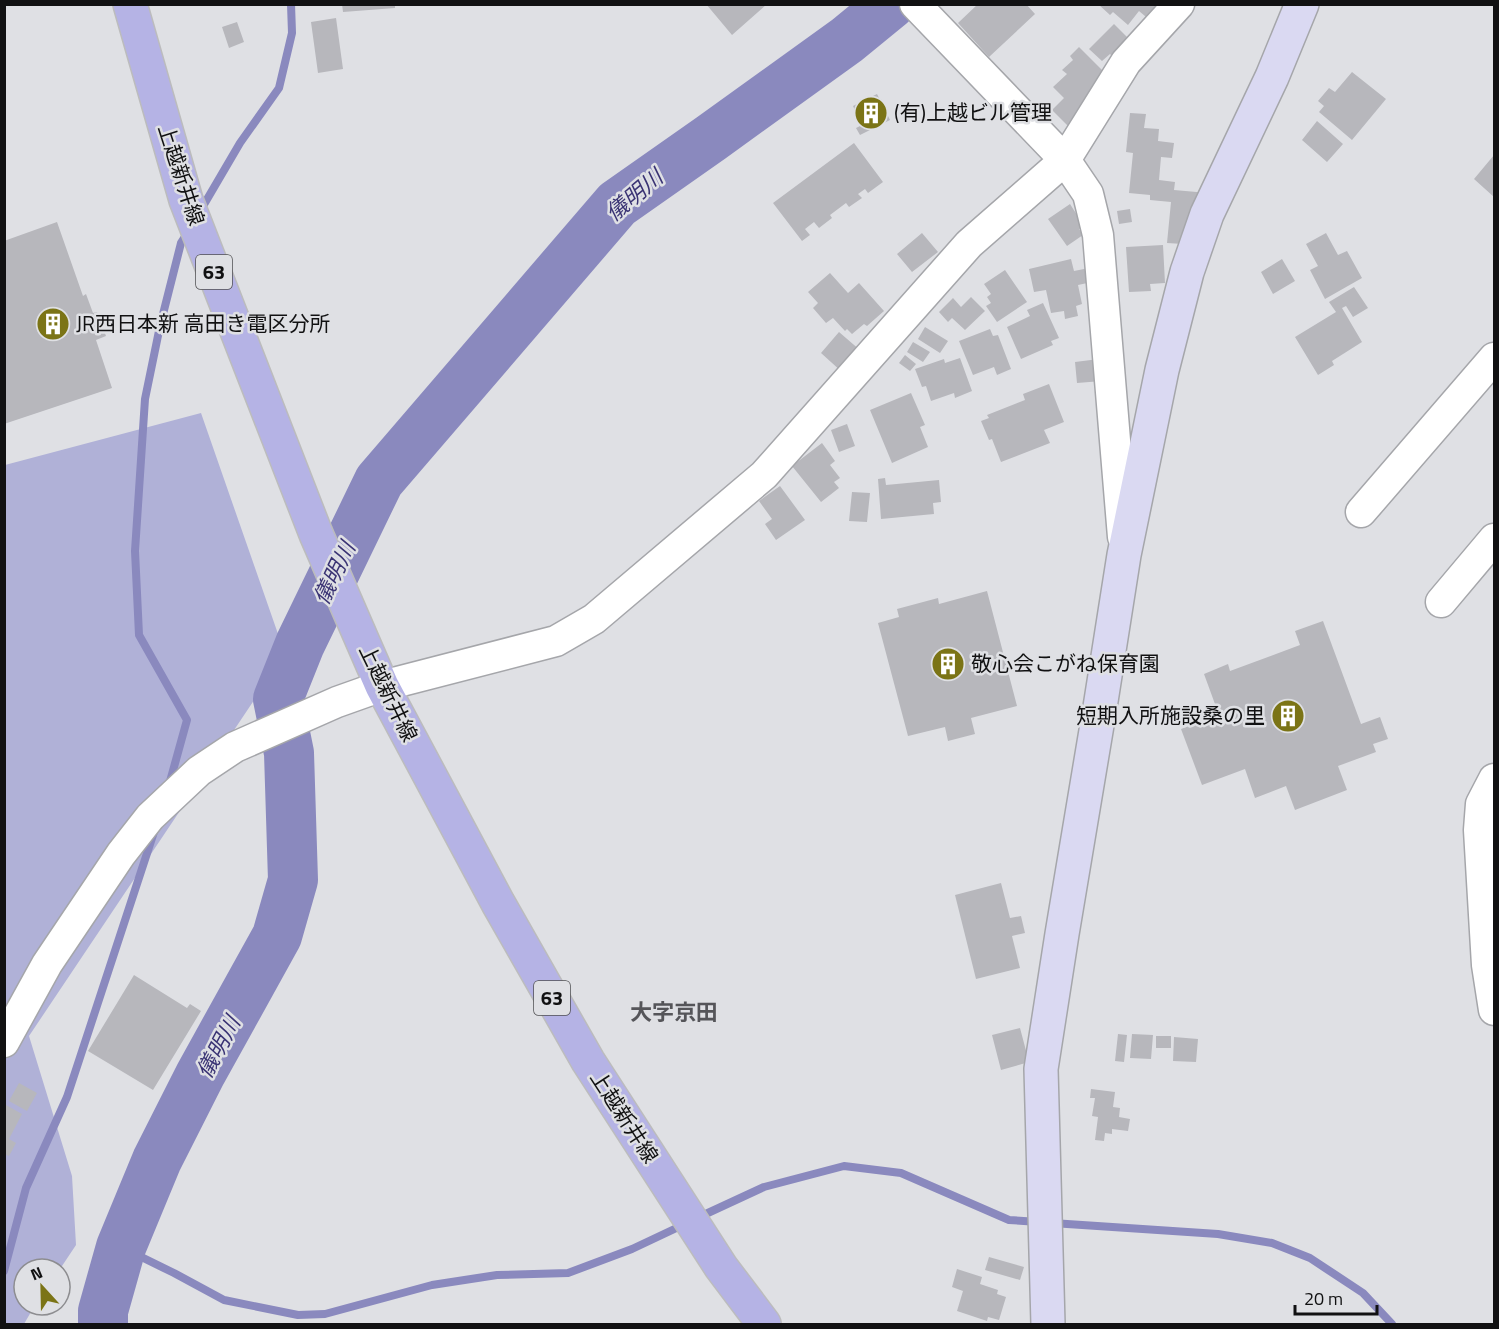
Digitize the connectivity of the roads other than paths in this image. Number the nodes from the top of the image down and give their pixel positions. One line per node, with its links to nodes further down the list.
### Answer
1 (130, 4): 11 (main road, 上越新井線 / 63)
2 (915, 4): 5 (street)
3 (1179, 4): 5 (street)
4 (1302, 4): 9 (street)
5 (1065, 160): 9 (street); 11 (street)
6 (1489, 377): 7 (street)
7 (1361, 512)
8 (1494, 539): 10 (street)
9 (1124, 555): 16 (street)
10 (1441, 602)
11 (382, 686): 14 (street); 15 (main road, 上越新井線 / 63)
12 (1494, 779): 13 (street)
13 (1494, 1010)
14 (4, 1042)
15 (764, 1324)
16 (1048, 1324)

